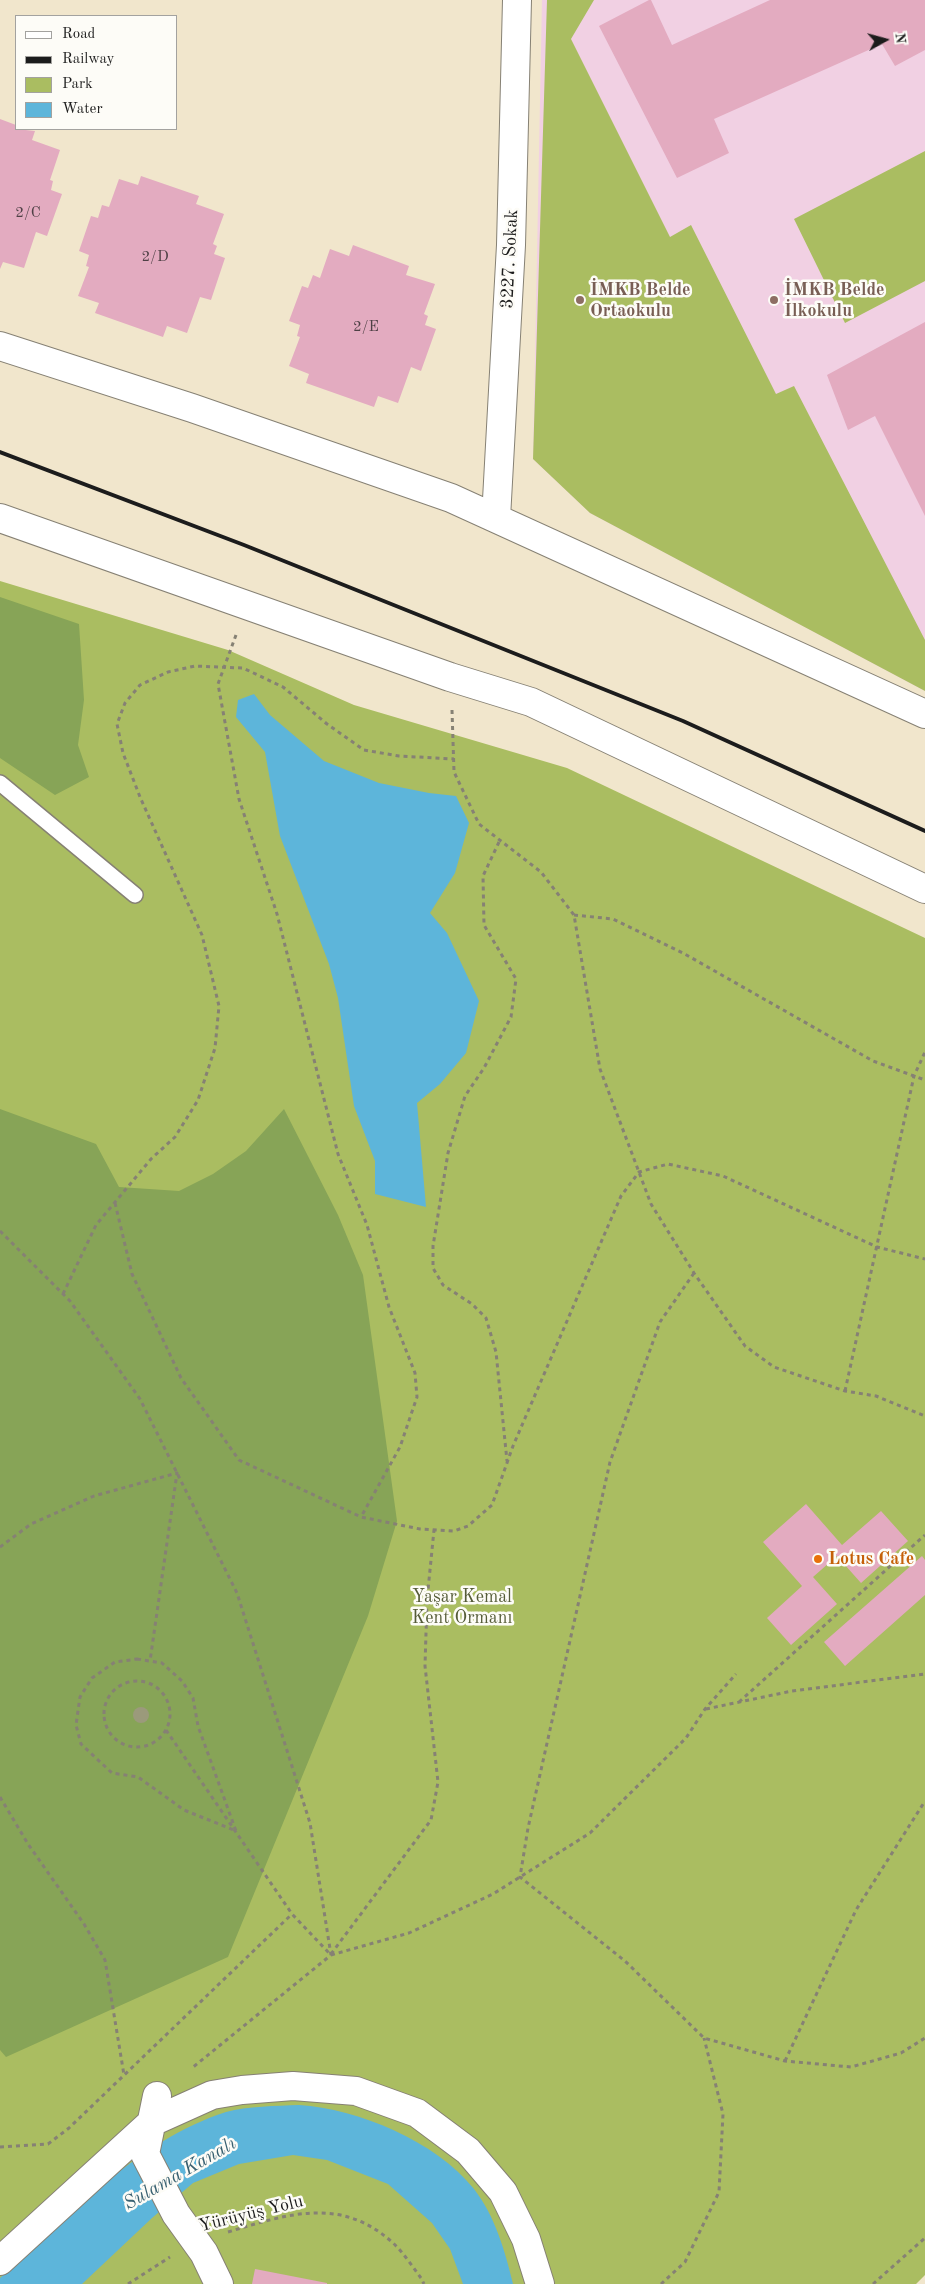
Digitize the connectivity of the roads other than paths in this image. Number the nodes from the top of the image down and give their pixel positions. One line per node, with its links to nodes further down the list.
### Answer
1 (517, 0): 4 (street, 3227. Sokak)
2 (0, 346): 4 (street)
3 (0, 518): 7 (street)
4 (496, 518): 5 (street)
5 (925, 714)
6 (0, 783): 8 (lane)
7 (925, 889)
8 (135, 895)
9 (154, 2109): 10 (street); 11 (street); 12 (street)
10 (0, 2261)
11 (219, 2284)
12 (540, 2284)

